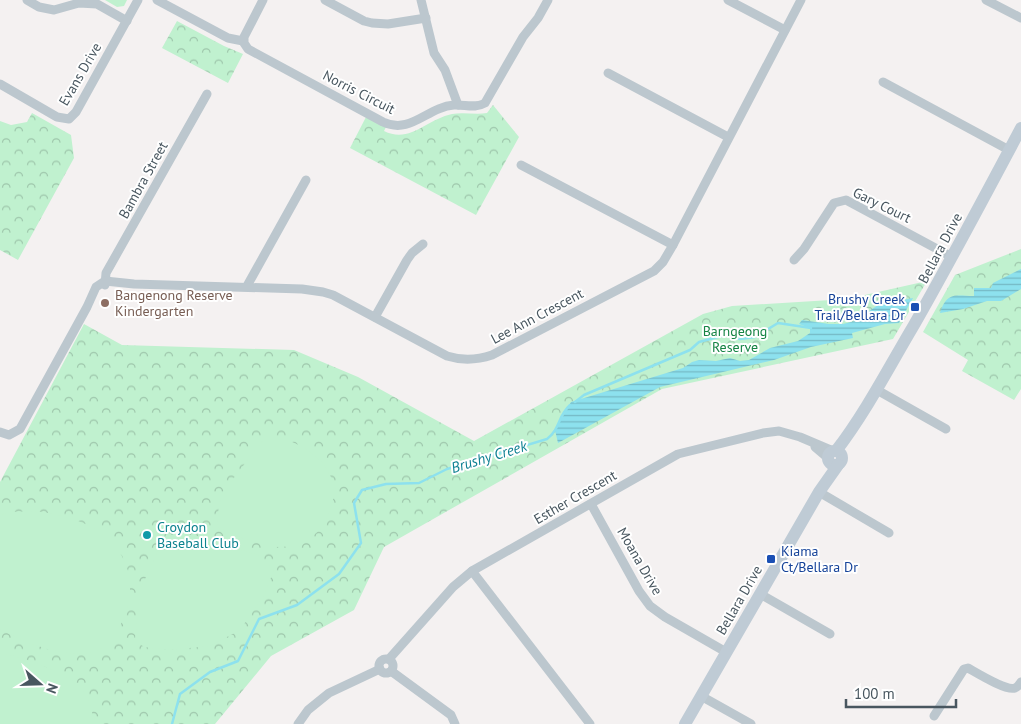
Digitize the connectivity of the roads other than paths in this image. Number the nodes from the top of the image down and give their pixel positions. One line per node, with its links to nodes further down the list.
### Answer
1 (27, 0): 13 (street)
2 (138, 0): 13 (street, Evans Drive)
3 (157, 0): 15 (street)
4 (263, 0): 15 (street)
5 (326, 0): 11 (street)
6 (421, 0): 11 (street)
7 (548, 0): 20 (street, Norris Circuit)
8 (728, 0): 14 (street)
9 (801, 0): 14 (street, Lee Ann Crescent)
10 (986, 0): 12 (street)
11 (425, 15): 20 (street)
12 (1021, 18)
13 (127, 21): 18 (street, Evans Drive)
14 (785, 30): 22 (street, Lee Ann Crescent)
15 (243, 41): 20 (street, Norris Circuit)
16 (608, 74): 22 (street)
17 (883, 82): 23 (street)
18 (0, 84)
19 (207, 94): 30 (street, Bambra Street)
20 (455, 105)
21 (1021, 128): 23 (main road, Bellara Drive)
22 (728, 138): 27 (street, Lee Ann Crescent)
23 (1009, 150): 28 (main road, Bellara Drive)
24 (521, 165): 27 (street)
25 (306, 180): 31 (street)
26 (423, 244): 32 (street)
27 (673, 245): 32 (street, Lee Ann Crescent)
28 (952, 257): 29 (street, Gary Court); 33 (main road, Bellara Drive)
29 (794, 260)
30 (105, 284): 31 (street, Lee Ann Crescent); 35 (street, Bambra Street)
31 (247, 286): 32 (street, Lee Ann Crescent)
32 (375, 317)
33 (877, 390): 34 (street); 36 (main road, Bellara Drive)
34 (946, 429)
35 (0, 432)
36 (834, 457): 37 (main road, Bellara Drive); 38 (street, Esther Crescent)
37 (819, 492): 39 (street); 41 (main road, Bellara Drive)
38 (591, 504): 40 (street, Esther Crescent); 43 (street, Moana Drive)
39 (889, 533)
40 (472, 571): 44 (street, Esther Crescent); 52 (street)
41 (760, 594): 42 (street); 43 (main road, Bellara Drive)
42 (830, 634)
43 (726, 652): 48 (main road, Bellara Drive)
44 (389, 659): 45 (street); 46 (street)
45 (380, 669): 46 (street); 50 (street)
46 (391, 671): 51 (street)
47 (1021, 682): 49 (street)
48 (701, 696): 53 (main road, Bellara Drive); 54 (street)
49 (934, 716)
50 (298, 724)
51 (455, 724)
52 (590, 724)
53 (685, 724)
54 (751, 724)

